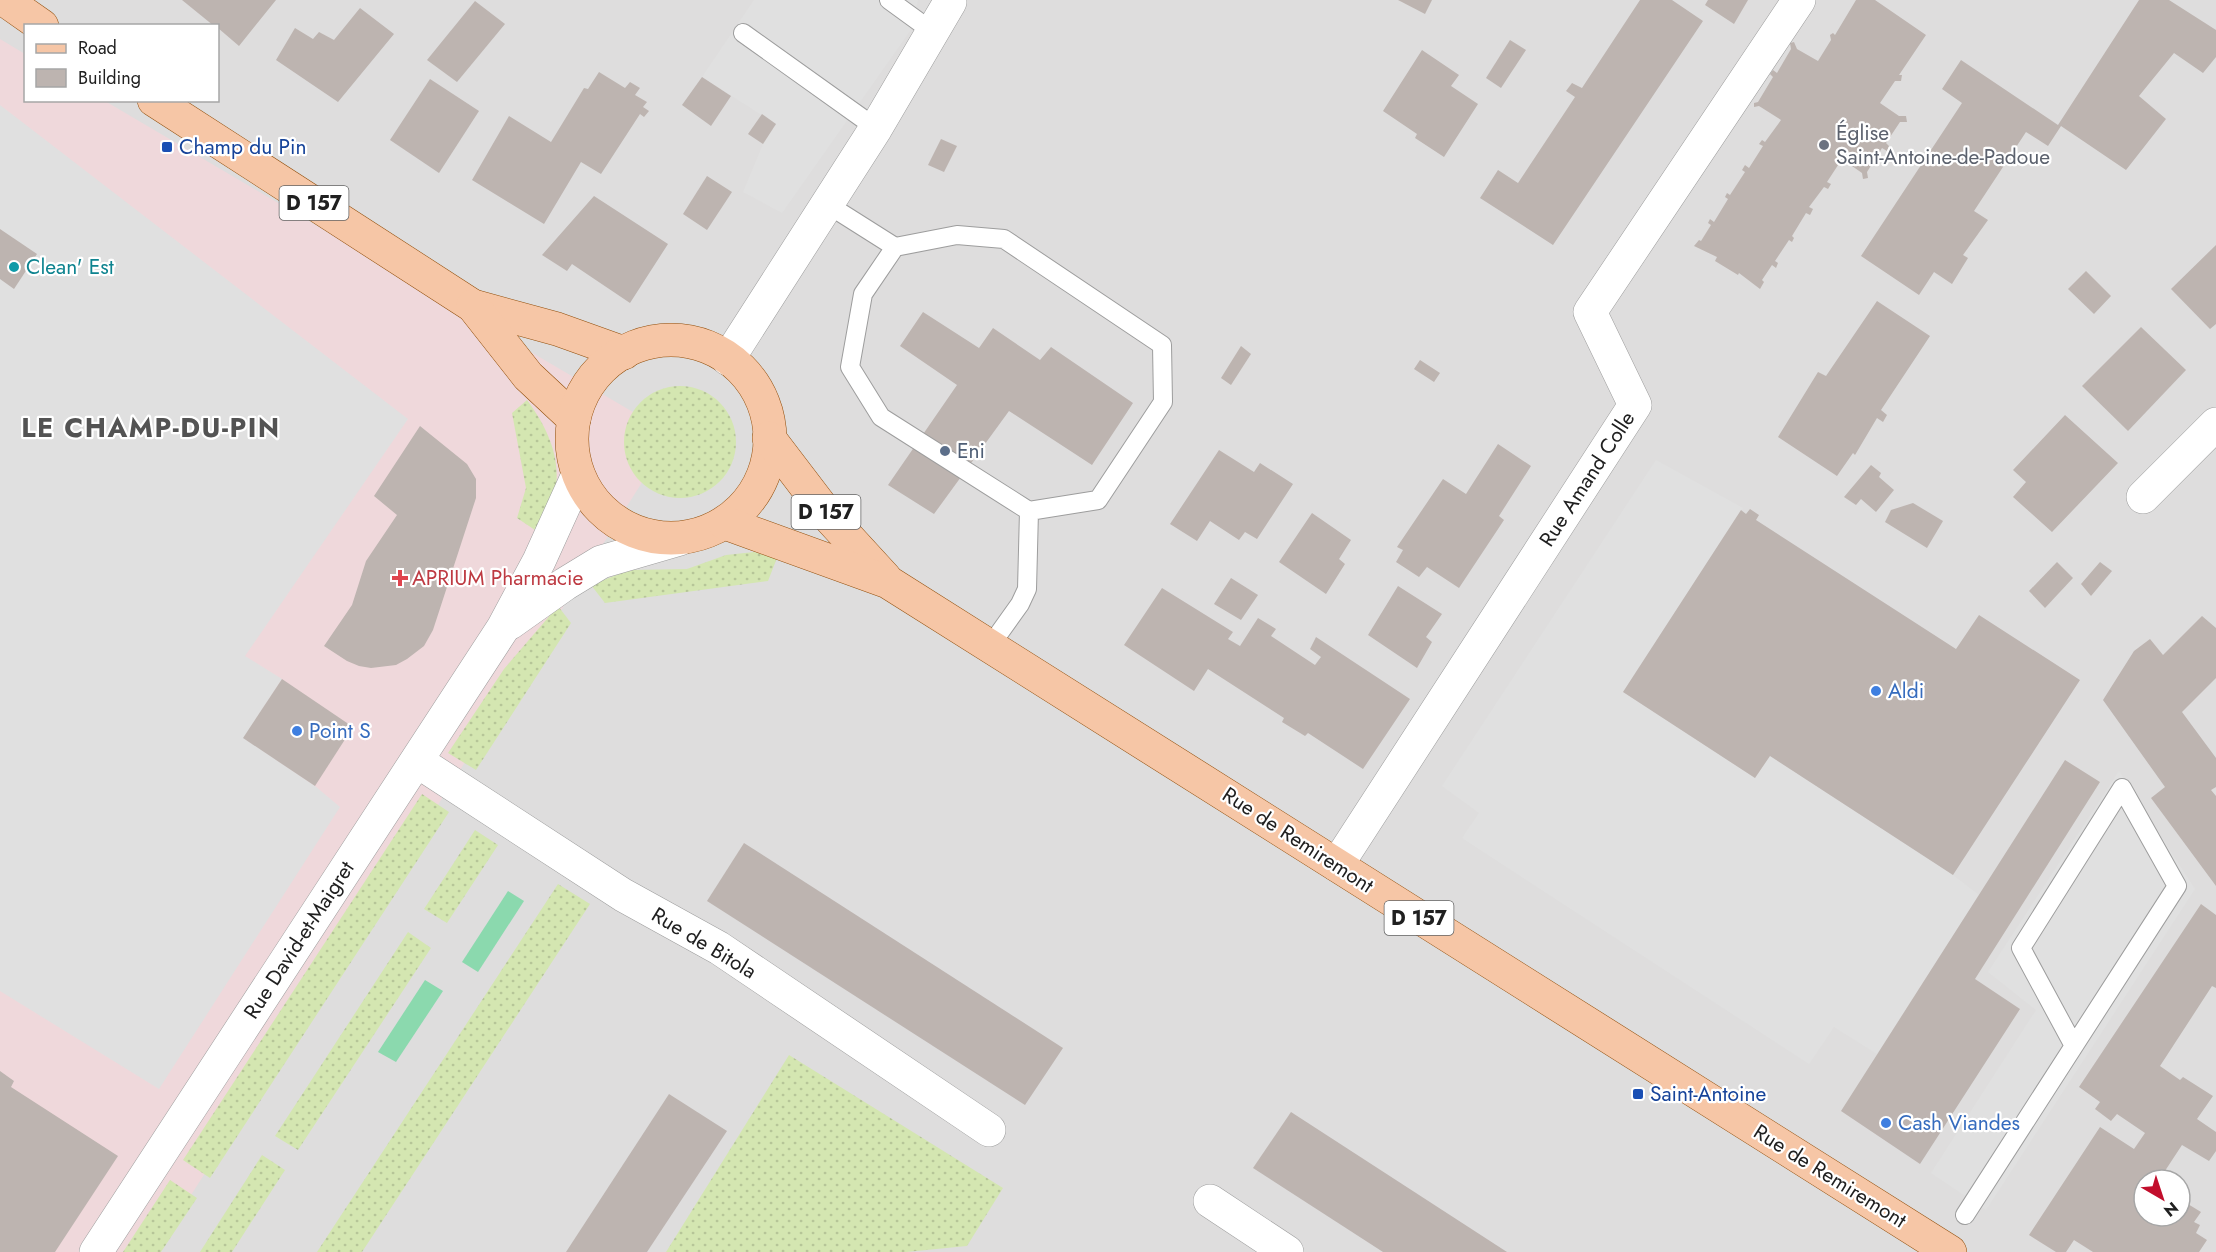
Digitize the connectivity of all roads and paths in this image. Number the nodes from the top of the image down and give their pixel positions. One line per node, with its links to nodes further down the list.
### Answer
1 (5, 0): 5 (main road)
2 (889, 0): 6 (lane)
3 (1799, 0): 27 (street, Rue Amand Colle)
4 (950, 1): 6 (street)
5 (39, 24)
6 (933, 32): 9 (street)
7 (743, 33): 9 (lane)
8 (157, 102): 12 (main road, D 157)
9 (876, 128): 10 (street)
10 (827, 204): 11 (lane); 14 (street)
11 (895, 247): 20 (lane); 20 (lane)
12 (473, 306): 13 (main road, D 157); 15 (main road, D 157)
13 (624, 353): 14 (main road); 15 (main road)
14 (728, 359): 17 (main road)
15 (574, 419): 18 (main road)
16 (2216, 423): 19 (street)
17 (769, 438): 21 (main road); 23 (main road, Rue de Remiremont / D 157)
18 (578, 476): 22 (main road); 24 (street, Rue David-et-Maigret)
19 (2143, 497)
20 (1029, 510): 25 (lane)
21 (725, 523): 22 (main road); 23 (main road, Rue de Remiremont / D 157)
22 (680, 539): 24 (street, Rue David-et-Maigret)
23 (888, 582): 25 (main road, Rue de Remiremont / D 157)
24 (503, 628): 26 (street, Rue David-et-Maigret)
25 (990, 646): 27 (main road, Rue de Remiremont / D 157)
26 (417, 761): 29 (street, Rue de Bitola); 32 (street, Rue David-et-Maigret)
27 (1336, 865): 34 (main road, Rue de Remiremont / D 157)
28 (2074, 1046): 28 (lane); 31 (lane)
29 (989, 1130)
30 (1210, 1201): 33 (street)
31 (1965, 1215)
32 (96, 1252)
33 (1287, 1252)
34 (1950, 1252)

